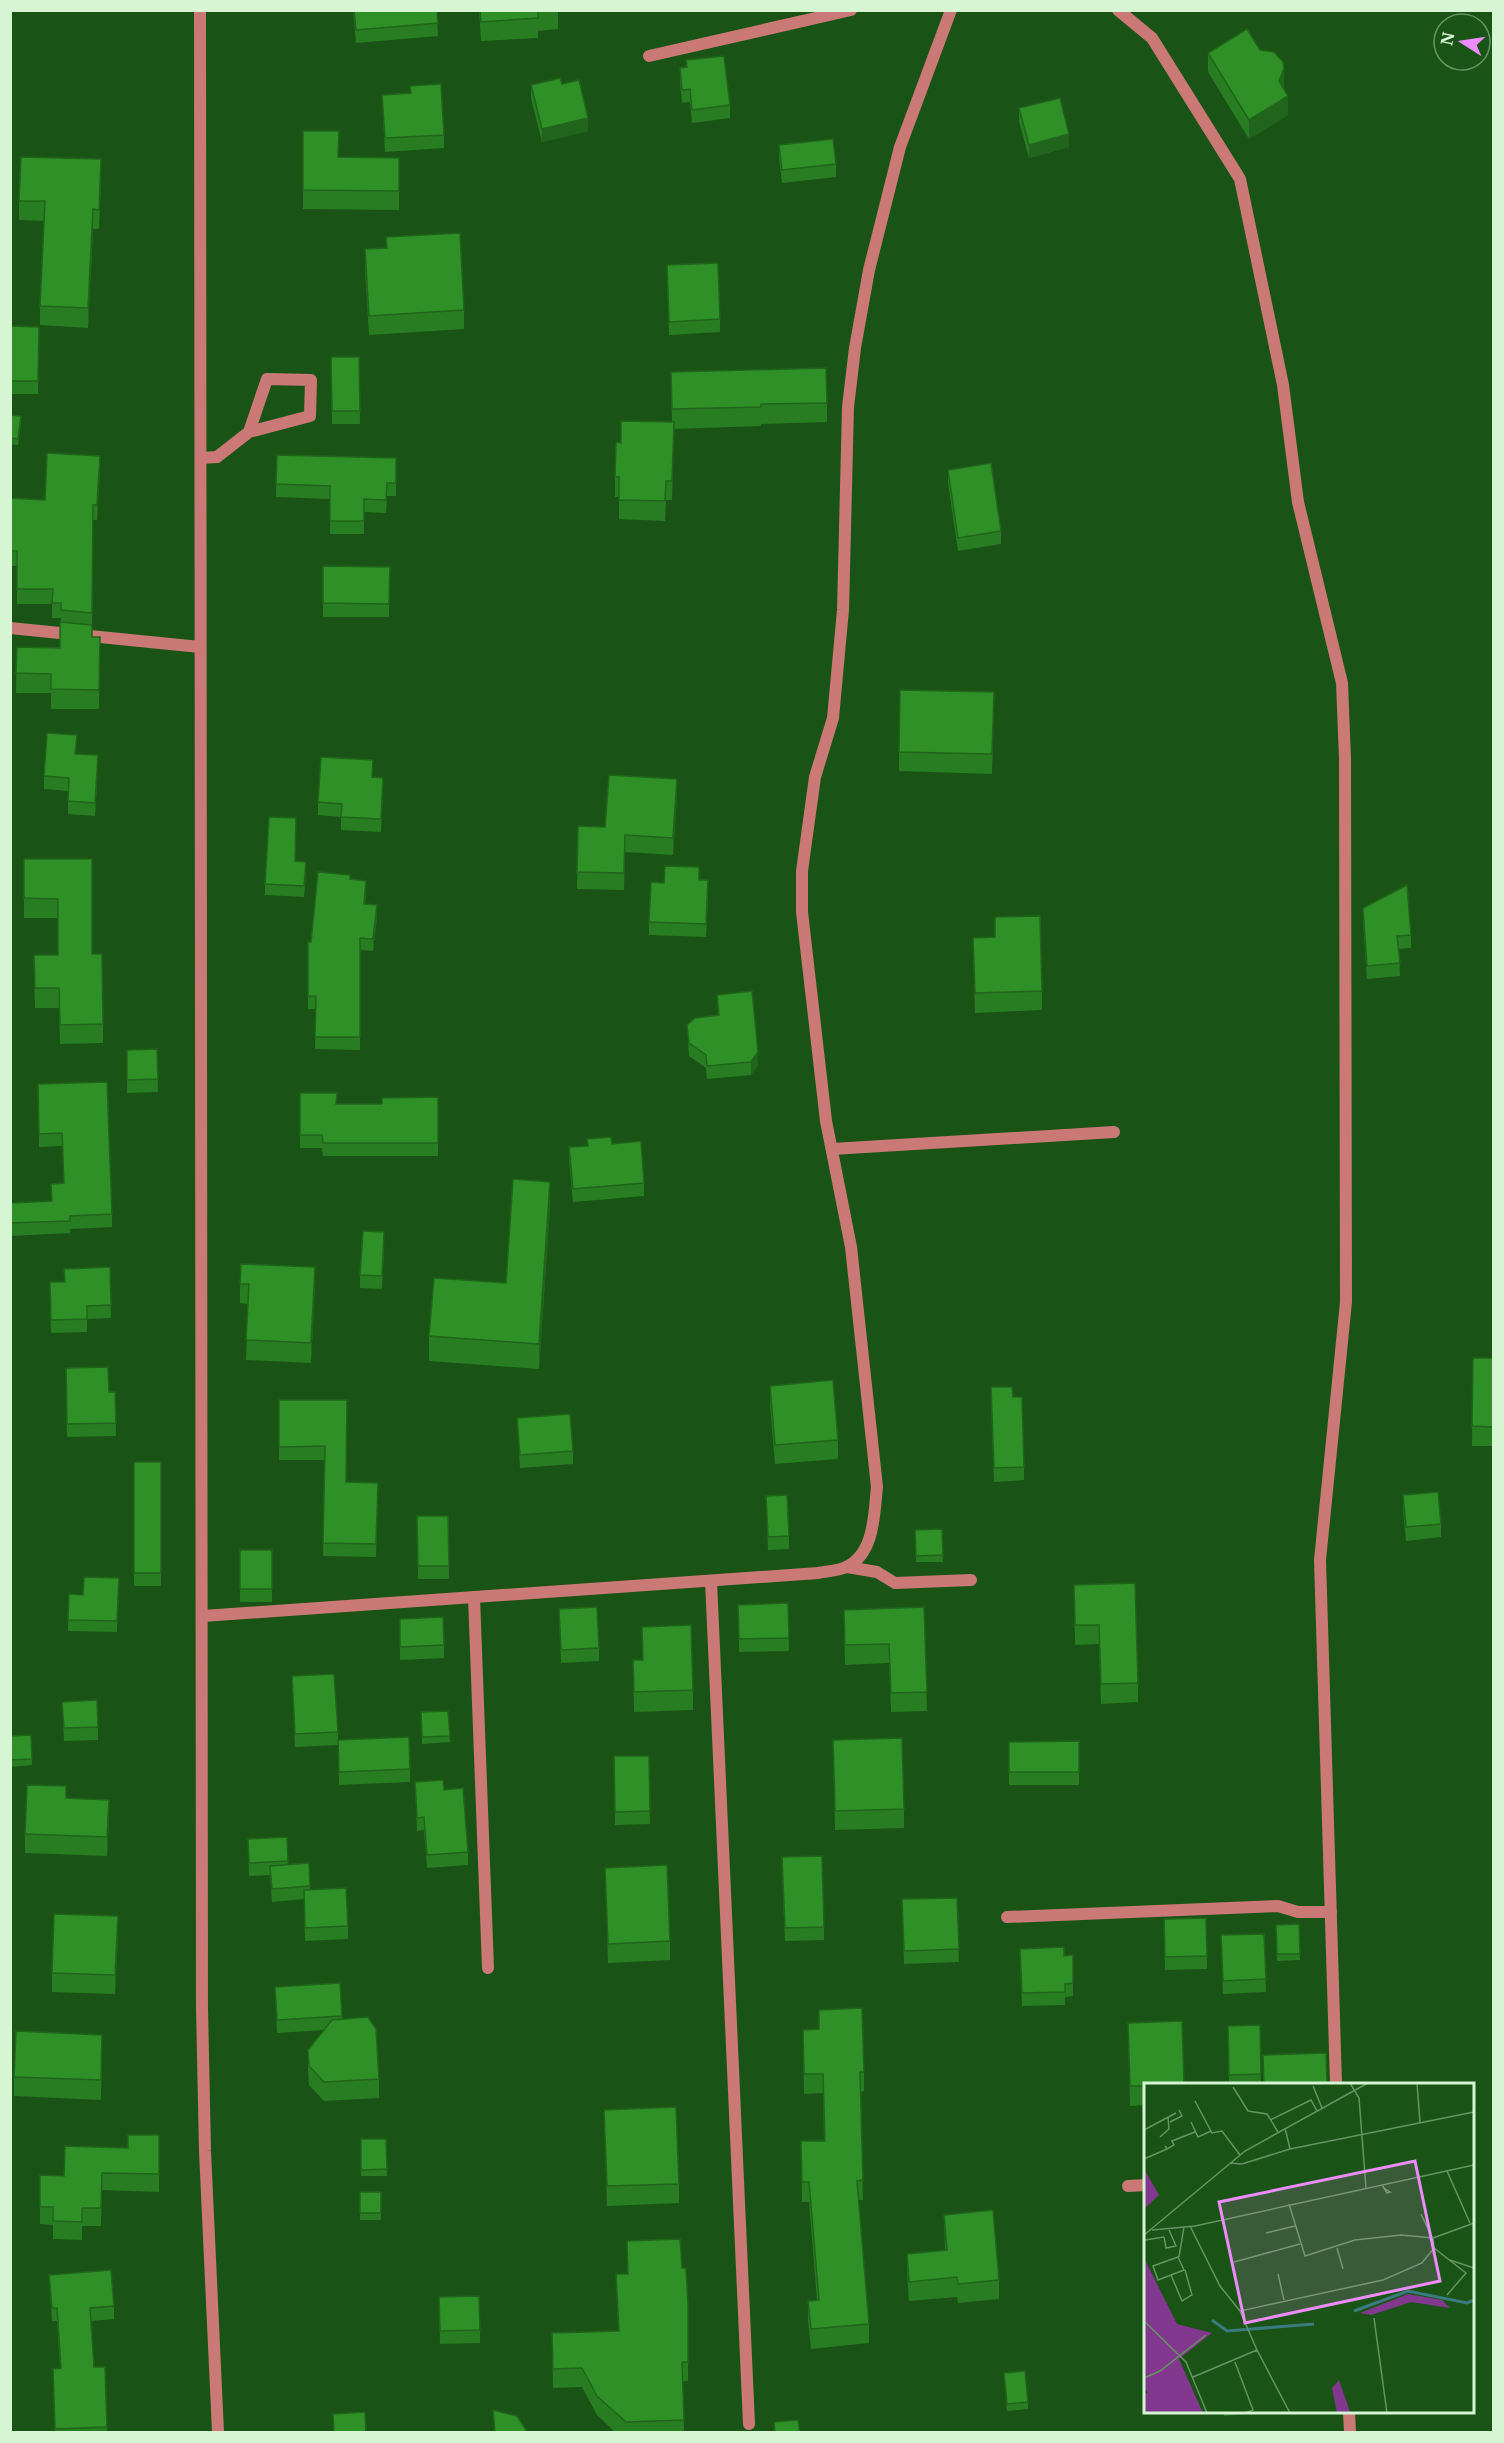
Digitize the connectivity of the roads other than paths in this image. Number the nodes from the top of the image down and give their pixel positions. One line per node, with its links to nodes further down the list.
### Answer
1 (200, 10): 7 (street)
2 (851, 10): 5 (street)
3 (951, 10): 11 (street)
4 (1118, 10): 17 (street)
5 (649, 56)
6 (249, 432): 6 (street); 7 (street)
7 (201, 458): 9 (street)
8 (10, 628): 9 (street)
9 (200, 647): 16 (street)
10 (1114, 1132): 11 (street)
11 (832, 1149): 12 (street)
12 (847, 1567): 13 (street); 14 (street)
13 (971, 1580)
14 (711, 1581): 15 (street); 24 (street)
15 (474, 1597): 16 (street); 19 (street)
16 (203, 1616): 25 (street)
17 (1332, 1912): 18 (street); 20 (street)
18 (1007, 1917)
19 (488, 1968)
20 (1336, 2083)
21 (1144, 2185): 22 (street)
22 (1128, 2186)
23 (1349, 2413): 26 (street)
24 (749, 2424)
25 (218, 2433)
26 (1350, 2433)

